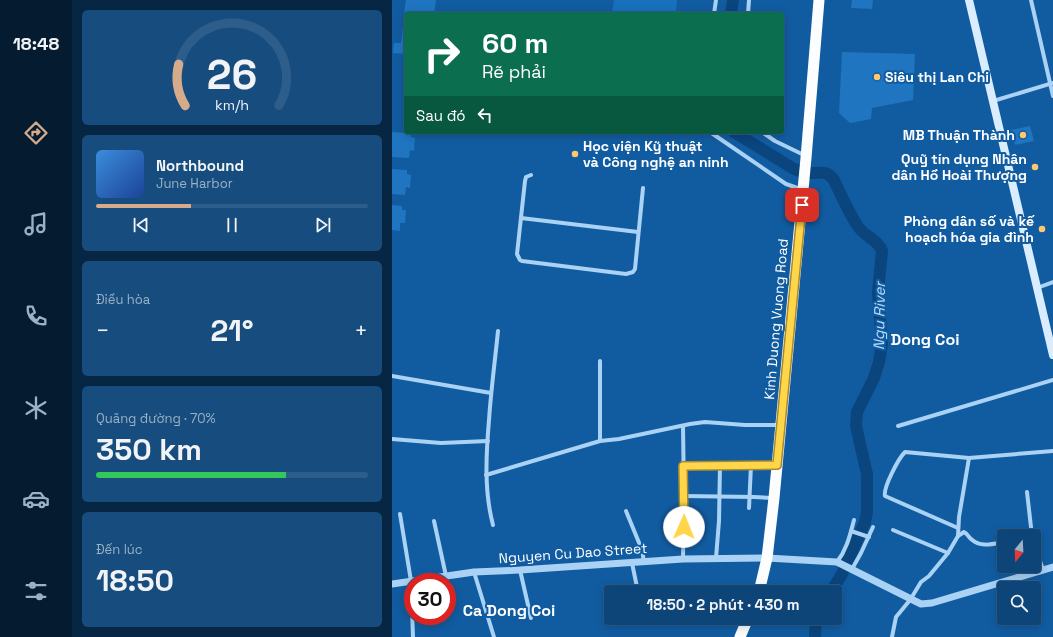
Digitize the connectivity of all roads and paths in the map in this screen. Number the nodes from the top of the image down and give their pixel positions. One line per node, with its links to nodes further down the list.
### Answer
1 (716, 0): 6 (street)
2 (749, 0): 7 (street)
3 (819, 0): 13 (highway, Kinh Duong Vuong Road)
4 (969, 0): 10 (main road)
5 (1031, 0): 8 (street)
6 (714, 12)
7 (748, 12)
8 (1052, 84): 9 (street); 10 (street)
9 (1053, 96)
10 (993, 101): 20 (main road)
11 (713, 134): 16 (street)
12 (765, 134): 13 (street)
13 (806, 157): 16 (highway, Kinh Duong Vuong Road)
14 (531, 174): 17 (street)
15 (643, 188): 18 (street)
16 (803, 188): 28 (highway, Kinh Duong Vuong Road)
17 (521, 218): 18 (street); 18 (street)
18 (638, 232)
19 (1053, 282): 20 (street)
20 (1036, 288): 22 (main road)
21 (498, 331): 26 (street)
22 (1053, 355)
23 (600, 361): 32 (street)
24 (392, 376): 26 (street)
25 (1053, 380): 29 (street)
26 (491, 394): 31 (street)
27 (683, 426): 28 (street); 32 (street); 38 (street)
28 (780, 426): 37 (highway, Kinh Duong Vuong Road)
29 (898, 426)
30 (392, 439): 31 (street)
31 (488, 441): 39 (street)
32 (600, 441): 39 (street)
33 (1053, 451): 34 (street)
34 (969, 458): 52 (street); 52 (street)
35 (720, 465): 36 (street); 38 (street); 42 (street)
36 (752, 465): 37 (street); 43 (street)
37 (777, 465): 44 (highway, Kinh Duong Vuong Road)
38 (683, 466): 41 (street)
39 (486, 475): 50 (street)
40 (1027, 492): 53 (street)
41 (684, 496): 42 (street); 62 (street)
42 (719, 496): 43 (street); 60 (street)
43 (750, 497): 44 (street); 45 (street)
44 (774, 498): 61 (highway, Kinh Duong Vuong Road)
45 (749, 508)
46 (626, 511): 63 (street)
47 (400, 514): 72 (street)
48 (854, 520): 55 (street)
49 (434, 521): 73 (street)
50 (493, 525)
51 (872, 527): 57 (street)
52 (958, 528): 56 (street)
53 (1031, 529)
54 (893, 530): 59 (street)
55 (851, 531): 57 (street); 64 (street)
56 (958, 536): 58 (street); 59 (street)
57 (869, 537): 68 (street)
58 (997, 543)
59 (948, 553): 79 (street)
60 (716, 558): 61 (street, Nguyen Cu Dao Street); 62 (street, Nguyen Cu Dao Street)
61 (767, 558): 64 (street, Nguyen Cu Dao Street); 78 (highway, Kinh Duong Vuong Road)
62 (683, 559): 63 (street, Nguyen Cu Dao Street)
63 (644, 562): 65 (street, Nguyen Cu Dao Street)
64 (837, 562): 68 (street, Nguyen Cu Dao Street)
65 (632, 563): 69 (street, Nguyen Cu Dao Street); 77 (street)
66 (1041, 564): 70 (street)
67 (1053, 567): 70 (street, Nguyen Cu Dao Street)
68 (852, 568): 79 (street, Nguyen Cu Dao Street)
69 (520, 570): 71 (street, Nguyen Cu Dao Street); 80 (street)
70 (1043, 570): 79 (street, Nguyen Cu Dao Street)
71 (474, 572): 74 (street, Nguyen Cu Dao Street); 84 (street)
72 (410, 573)
73 (445, 573)
74 (456, 575)
75 (404, 582): 76 (street, Nguyen Cu Dao Street)
76 (392, 584)
77 (637, 585)
78 (761, 585)
79 (910, 600): 86 (street)
80 (531, 618)
81 (413, 625): 83 (street)
82 (745, 625): 85 (highway)
83 (413, 637)
84 (494, 637)
85 (740, 637)
86 (892, 637)

